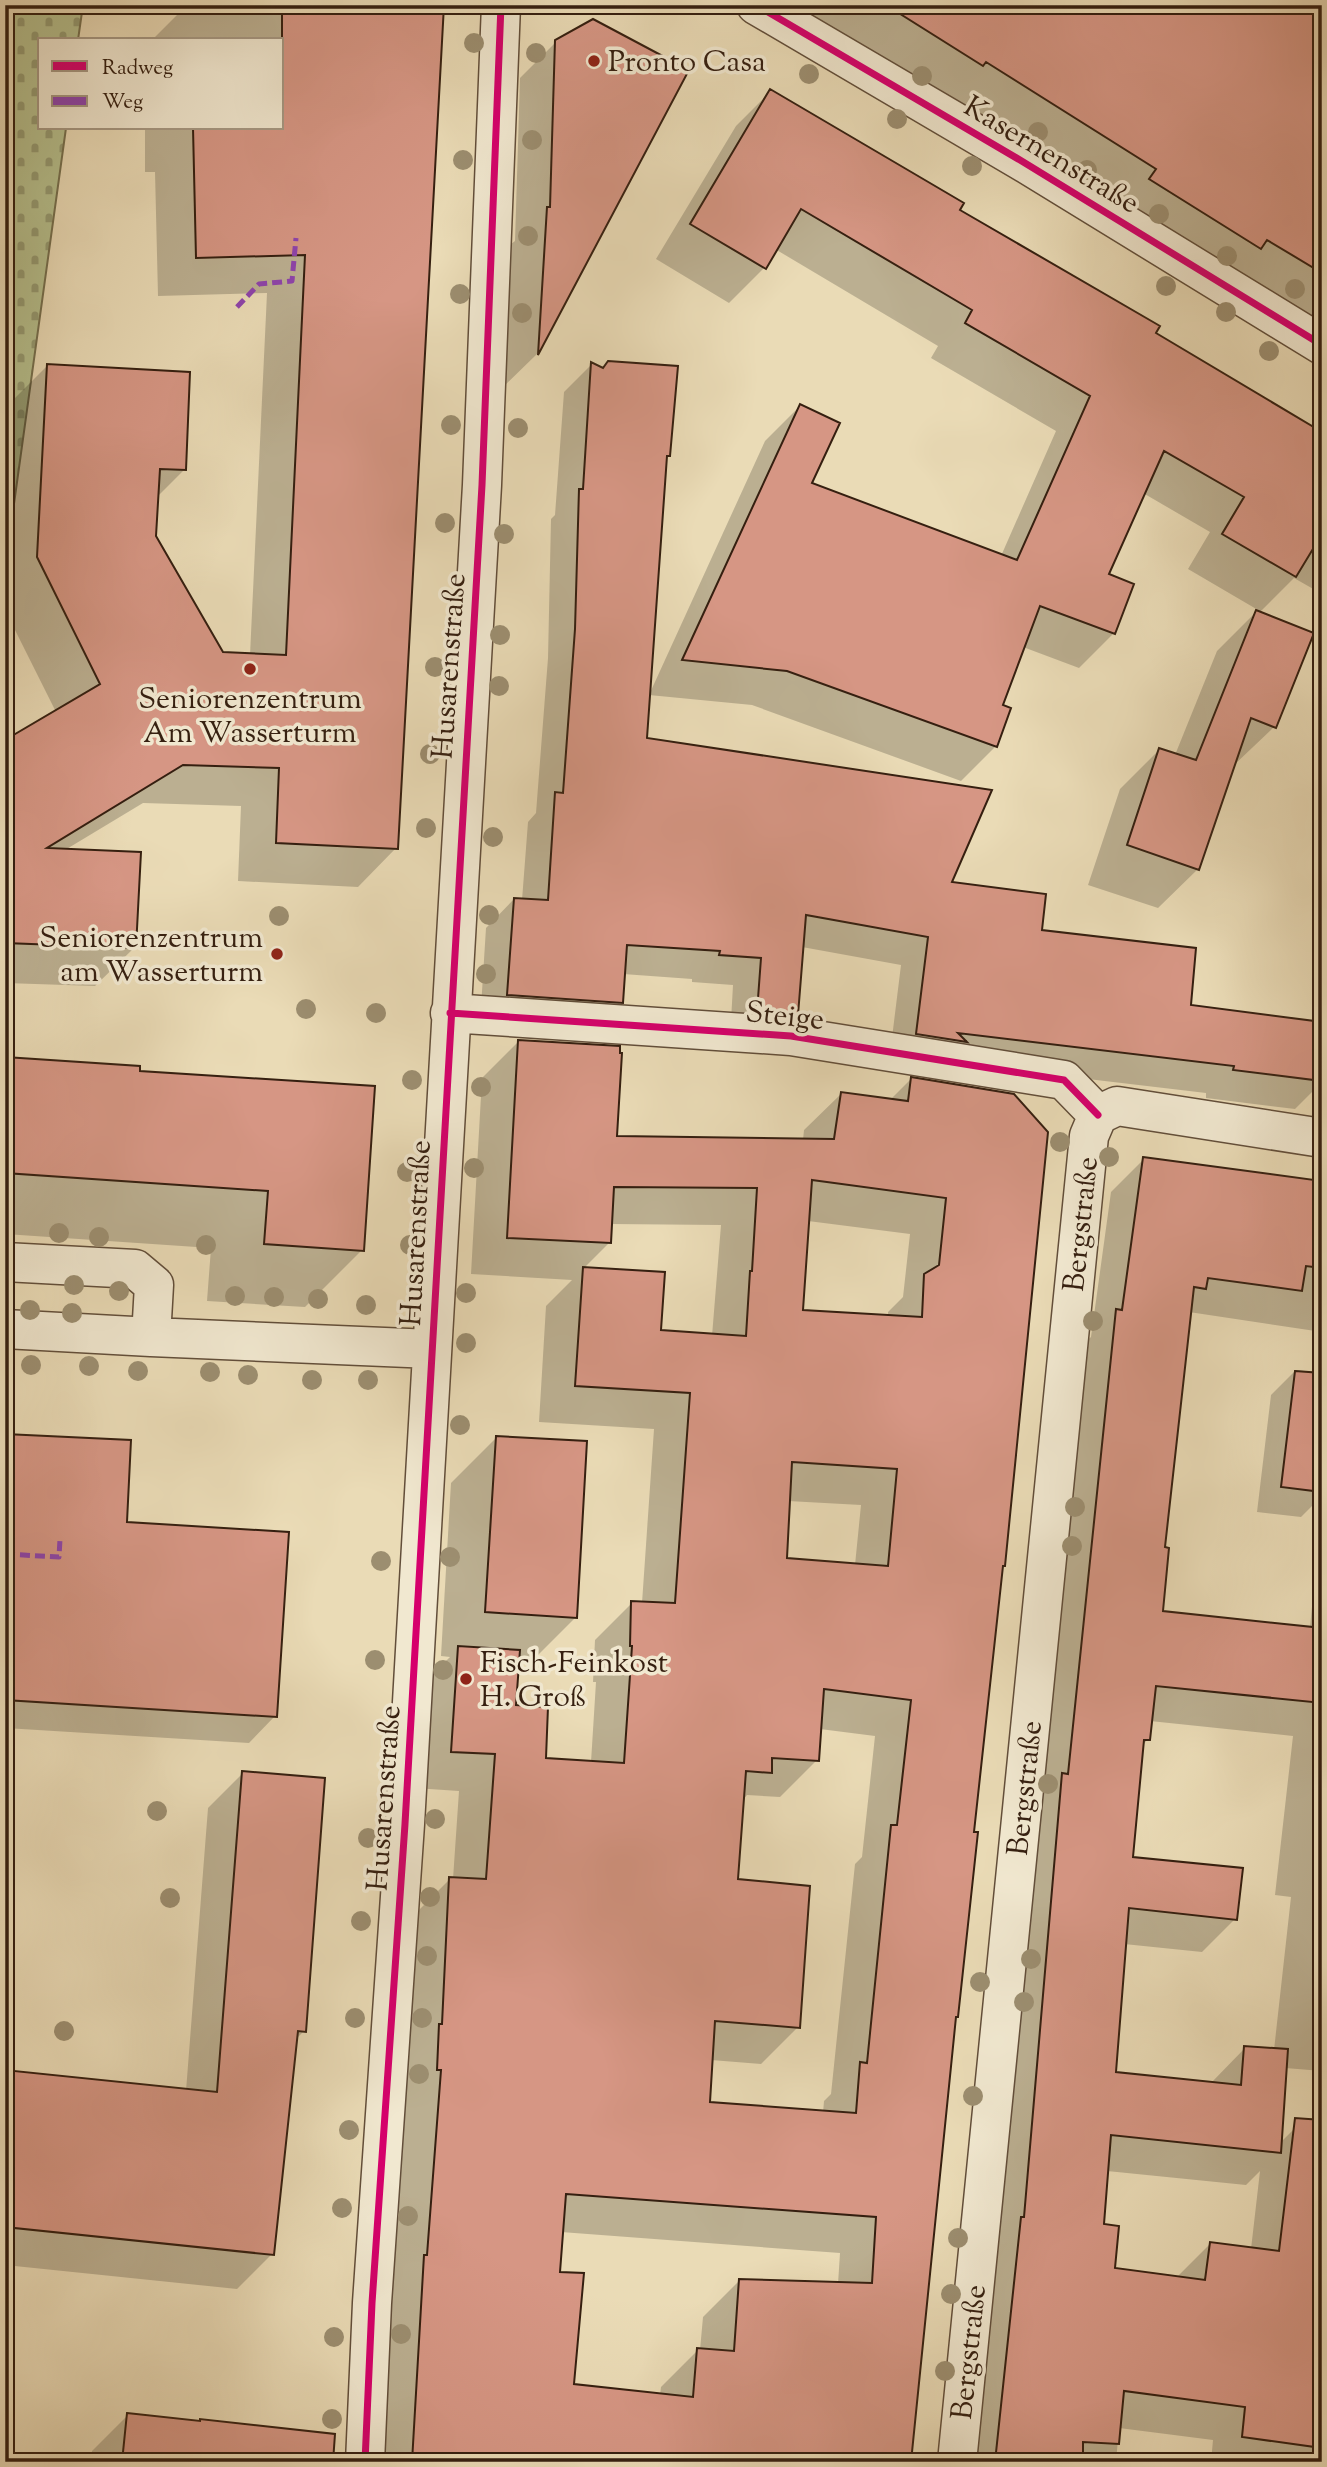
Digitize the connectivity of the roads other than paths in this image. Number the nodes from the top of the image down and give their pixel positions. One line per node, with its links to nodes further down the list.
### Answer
1 (501, 5): 4 (street, Husarenstraße)
2 (756, 5): 3 (street, Kasernenstraße)
3 (1322, 345)
4 (450, 1013): 5 (street, Steige); 10 (street, Husarenstraße)
5 (1098, 1115): 6 (street); 12 (street, Bergstraße)
6 (1322, 1138)
7 (5, 1262): 9 (street)
8 (5, 1329): 9 (street)
9 (151, 1337): 10 (street)
10 (432, 1349): 11 (street, Husarenstraße)
11 (365, 2462)
12 (957, 2462)

